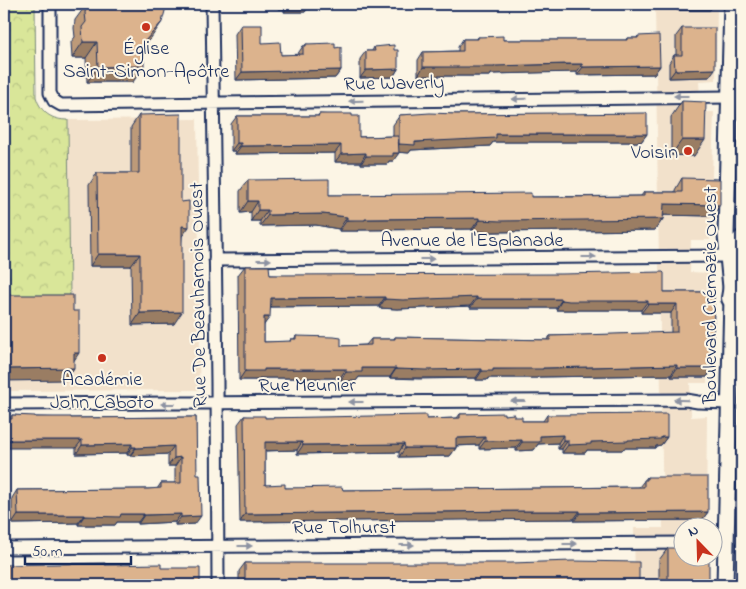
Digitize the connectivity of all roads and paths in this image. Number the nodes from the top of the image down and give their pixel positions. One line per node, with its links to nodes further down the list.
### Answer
1 (50, 4): 5 (street, Rue Waverly)
2 (212, 4): 5 (street, Rue De Beauharnois Ouest)
3 (732, 4): 4 (main road, Boulevard Crémazie Ouest)
4 (730, 96): 5 (street, Rue Waverly, one-way to 5); 7 (main road, Boulevard Crémazie Ouest)
5 (214, 104): 8 (street, Rue De Beauharnois Ouest)
6 (742, 241): 9 (highway)
7 (728, 256): 8 (street, Avenue de l'Esplanade, one-way to 7); 9 (main road, Boulevard Crémazie Ouest)
8 (215, 260): 10 (street, Rue De Beauharnois Ouest)
9 (732, 298): 11 (main road, Boulevard Crémazie Ouest)
10 (217, 403): 11 (street, Rue Meunier, one-way to 10); 12 (street, Rue Meunier, one-way to 12); 15 (street, Rue De Beauharnois Ouest)
11 (729, 403): 13 (main road, Boulevard Crémazie Ouest)
12 (4, 404)
13 (722, 516)
14 (674, 543): 15 (street, Rue Tolhurst, one-way to 14)
15 (218, 546): 16 (street, Rue Tolhurst); 18 (street, Rue De Beauharnois Ouest)
16 (4, 548)
17 (723, 566): 19 (main road, Boulevard Crémazie Ouest)
18 (218, 585)
19 (726, 585)

